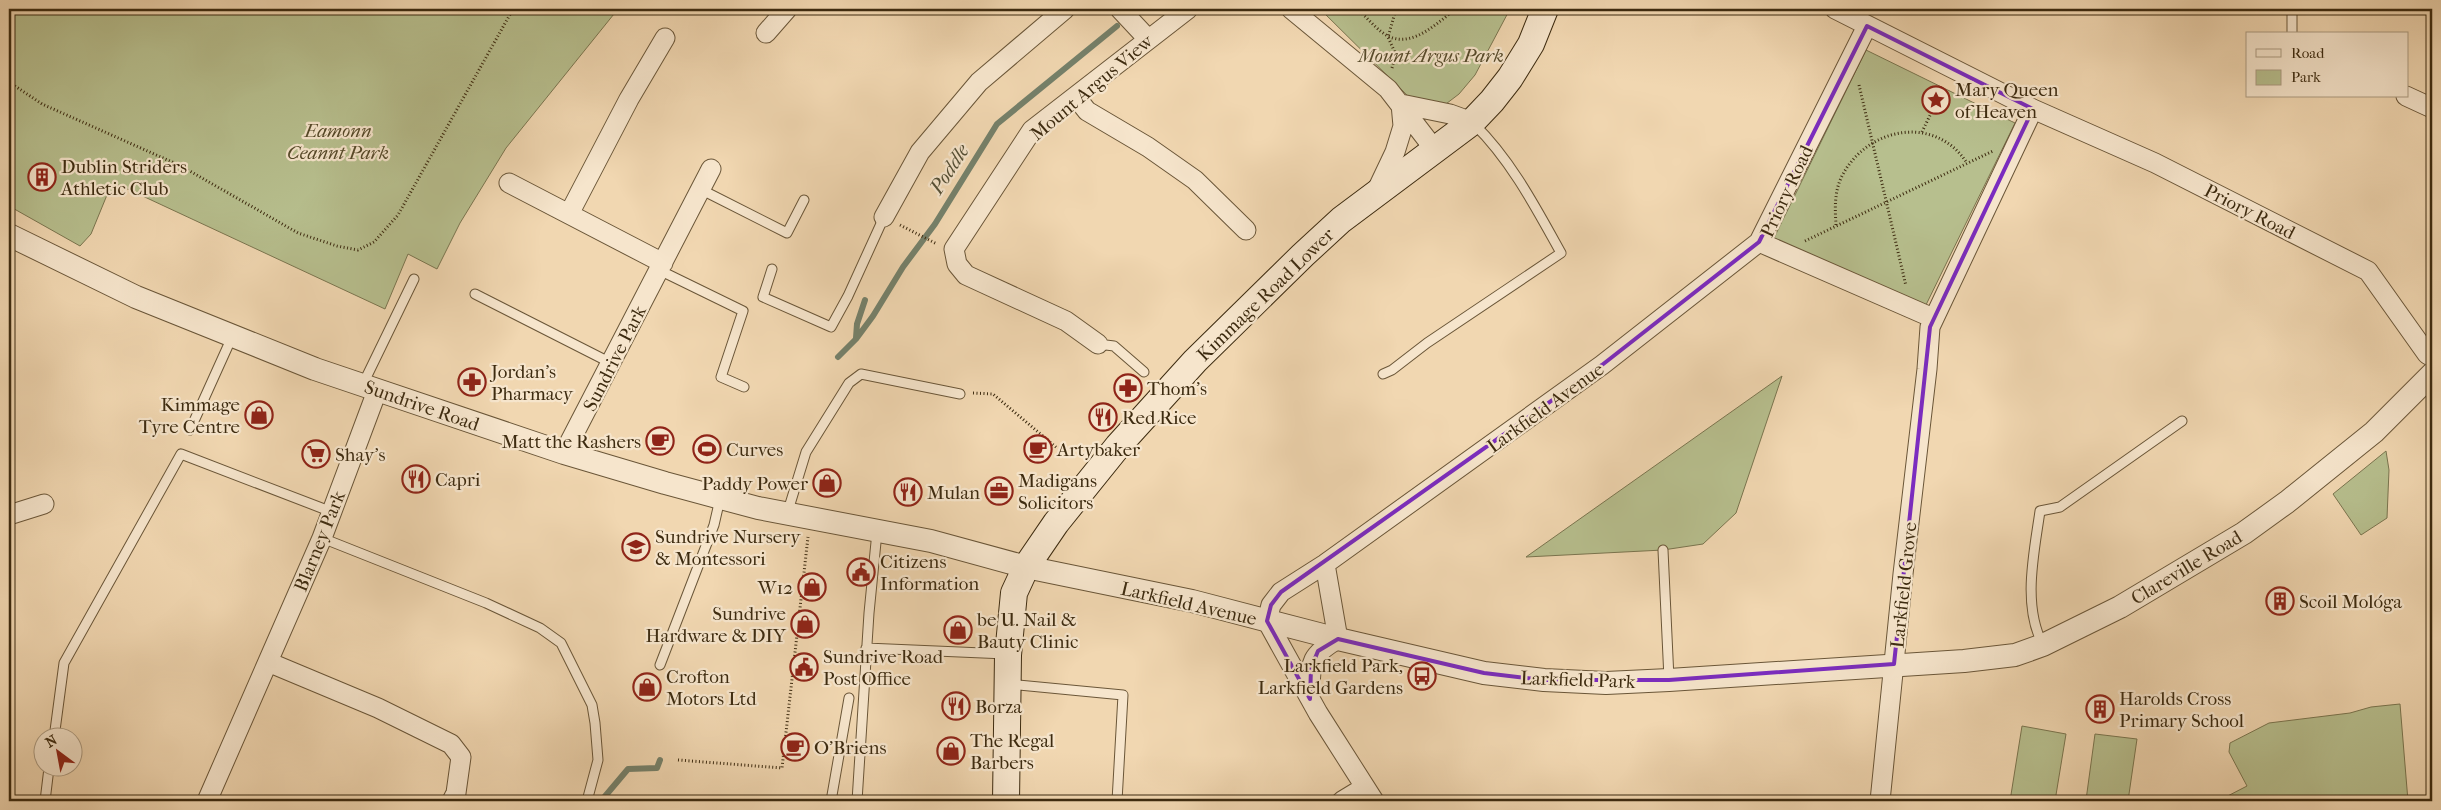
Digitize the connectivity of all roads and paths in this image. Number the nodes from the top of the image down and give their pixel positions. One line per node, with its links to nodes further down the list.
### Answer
1 (513, 9): 20 (path)
2 (787, 9): 16 (street)
3 (1064, 9): 41 (street)
4 (1120, 9): 14 (street)
5 (1188, 9): 14 (street, Mount Argus View)
6 (1291, 9): 21 (street)
7 (1357, 9): 17 (path)
8 (1396, 9): 17 (path)
9 (1456, 9): 17 (path)
10 (1546, 9): 28 (main road, Kimmage Road Lower)
11 (1835, 9): 13 (street, Priory Road)
12 (2292, 9): 15 (lane)
13 (1867, 26): 19 (street, Priory Road); 27 (street, Priory Road)
14 (1142, 32): 22 (street, Mount Argus View)
15 (2292, 32)
16 (766, 33)
17 (1388, 36): 21 (path)
18 (665, 38): 40 (street)
19 (1852, 58): 31 (path); 47 (street, Priory Road)
20 (9, 82)
21 (1380, 82): 24 (street)
22 (1076, 97): 43 (street); 56 (street, Mount Argus View)
23 (2408, 97): 25 (street)
24 (1401, 104): 28 (street); 32 (street); 37 (street)
25 (2432, 108)
26 (1933, 109): 29 (path)
27 (2033, 109): 30 (street); 57 (street, Priory Road)
28 (1472, 122): 32 (main road, Kimmage Road Lower); 60 (lane)
29 (1922, 132): 31 (path); 33 (path)
30 (2021, 137): 33 (path); 54 (street)
31 (1874, 142): 39 (path); 42 (path)
32 (1435, 150): 37 (main road, Kimmage Road Lower)
33 (1967, 163): 39 (path)
34 (711, 169): 36 (street, Sundrive Park)
35 (509, 183): 40 (street)
36 (700, 189): 38 (lane); 49 (street, Sundrive Park)
37 (1375, 193): 80 (main road, Kimmage Road Lower)
38 (804, 200)
39 (1887, 202): 42 (path); 53 (path)
40 (569, 214): 49 (street)
41 (884, 217): 50 (lane)
42 (1836, 226): 48 (path)
43 (1246, 230)
44 (919, 234): 46 (path)
45 (9, 235): 55 (street, Sundrive Road)
46 (931, 242)
47 (1759, 242): 48 (street, Priory Road); 79 (street, Larkfield Avenue)
48 (1784, 251): 53 (street, Priory Road)
49 (661, 266): 58 (street, Sundrive Park); 62 (lane)
50 (772, 269)
51 (414, 279): 63 (lane)
52 (475, 294): 58 (lane)
53 (1911, 308): 54 (street, Priory Road)
54 (1933, 318): 87 (street, Larkfield Grove)
55 (232, 337): 63 (street, Sundrive Road); 67 (lane)
56 (1098, 344): 59 (lane)
57 (2432, 357)
58 (611, 363): 69 (street, Sundrive Park)
59 (1144, 372)
60 (1383, 374)
61 (2432, 374): 83 (street, Clareville Road)
62 (744, 387)
63 (370, 388): 69 (street, Sundrive Road); 72 (street, Blarney Park)
64 (984, 392): 68 (path)
65 (960, 394): 73 (lane)
66 (2182, 420): 83 (lane)
67 (190, 430)
68 (1057, 448)
69 (564, 453): 70 (street, Sundrive Road)
70 (720, 498): 73 (street, Sundrive Road); 88 (lane)
71 (44, 504): 74 (street)
72 (332, 512): 76 (street, Blarney Park); 93 (lane)
73 (787, 514): 75 (street, Sundrive Road)
74 (9, 515)
75 (877, 532): 80 (street, Sundrive Road); 84 (lane)
76 (322, 538): 86 (street, Blarney Park); 100 (lane)
77 (807, 547): 94 (path)
78 (1663, 550): 89 (lane)
79 (1325, 564): 81 (street, Larkfield Avenue); 82 (street)
80 (1026, 567): 81 (street, Larkfield Avenue); 85 (main road, Kimmage Road Lower)
81 (1267, 621): 82 (street, Larkfield Park); 92 (street)
82 (1338, 639): 89 (street, Larkfield Park); 92 (street)
83 (2043, 645): 87 (street, Clareville Road)
84 (866, 648): 85 (lane); 102 (lane)
85 (1008, 654): 90 (main road, Kimmage Road Lower)
86 (268, 662): 98 (street, Blarney Park); 99 (street)
87 (1894, 664): 89 (street, Larkfield Park); 106 (street, Larkfield Grove)
88 (660, 665)
89 (1669, 680)
90 (1009, 684): 103 (main road, Kimmage Road Lower); 104 (lane)
91 (849, 698): 101 (lane)
92 (1310, 699): 96 (street)
93 (55, 728)
94 (678, 760)
95 (48, 778): 97 (lane)
96 (1370, 794): 105 (street)
97 (45, 801)
98 (207, 801)
99 (452, 801)
100 (587, 801)
101 (831, 801)
102 (858, 801)
103 (1006, 801)
104 (1117, 801)
105 (1342, 801)
106 (1880, 801)

